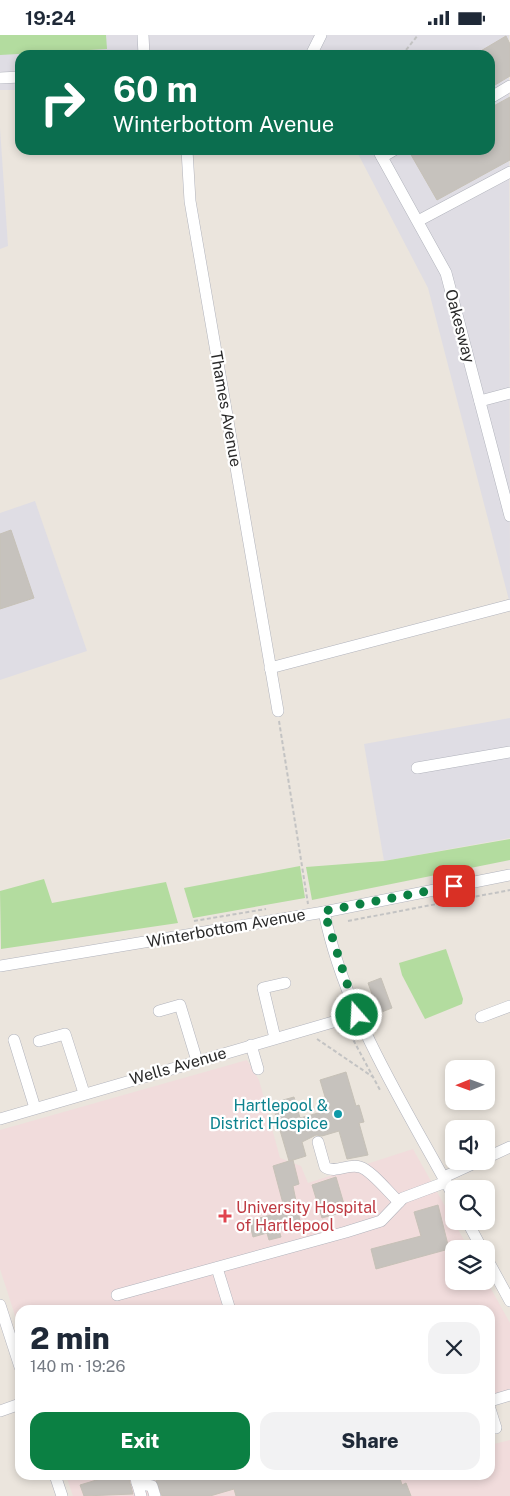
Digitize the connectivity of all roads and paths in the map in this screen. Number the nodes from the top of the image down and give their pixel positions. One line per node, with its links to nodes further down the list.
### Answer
1 (143, 35): 4 (street)
2 (321, 35): 5 (street)
3 (418, 35): 6 (path)
4 (144, 50)
5 (314, 50)
6 (406, 50)
7 (15, 77): 8 (street)
8 (0, 78)
9 (510, 86): 10 (street)
10 (495, 95)
11 (187, 155): 19 (street, Thames Avenue)
12 (381, 155): 14 (street, Oakesway)
13 (510, 172): 14 (street)
14 (418, 221): 16 (street, Oakesway)
15 (510, 393): 16 (street)
16 (480, 401): 17 (street, Oakesway)
17 (510, 516)
18 (510, 605): 19 (street)
19 (270, 667): 20 (street, Thames Avenue)
20 (278, 711): 25 (path)
21 (510, 752): 22 (street)
22 (417, 768)
23 (510, 875): 26 (street, Winterbottom Avenue)
24 (510, 891): 27 (path)
25 (309, 906)
26 (324, 911): 28 (street, Winterbottom Avenue); 32 (street)
27 (348, 921)
28 (0, 966)
29 (285, 983): 35 (street)
30 (510, 1006): 33 (street)
31 (159, 1011): 39 (street)
32 (357, 1015): 35 (street, Wells Avenue); 49 (street)
33 (481, 1017)
34 (315, 1037): 41 (path)
35 (275, 1038): 38 (street, Wells Avenue)
36 (14, 1040): 43 (street)
37 (39, 1041): 42 (street)
38 (251, 1045): 39 (street, Wells Avenue); 40 (street)
39 (196, 1061): 42 (street, Wells Avenue)
40 (258, 1069)
41 (373, 1077)
42 (84, 1093): 43 (street, Wells Avenue)
43 (35, 1108): 44 (street, Wells Avenue)
44 (0, 1119)
45 (318, 1142): 50 (street)
46 (510, 1147): 47 (street)
47 (495, 1154)
48 (463, 1170): 49 (street)
49 (445, 1180): 50 (street)
50 (399, 1202): 51 (street)
51 (217, 1268): 53 (street); 56 (street)
52 (495, 1274): 54 (street)
53 (117, 1295)
54 (510, 1301)
55 (0, 1305): 57 (street)
56 (228, 1305)
57 (15, 1352)
58 (510, 1395): 59 (street)
59 (495, 1400)
60 (15, 1406): 61 (street)
61 (0, 1411)
62 (495, 1425): 63 (street)
63 (496, 1428)
64 (57, 1480): 67 (street)
65 (136, 1480): 68 (street)
66 (138, 1480): 69 (street)
67 (62, 1496)
68 (141, 1496)
69 (155, 1496)

